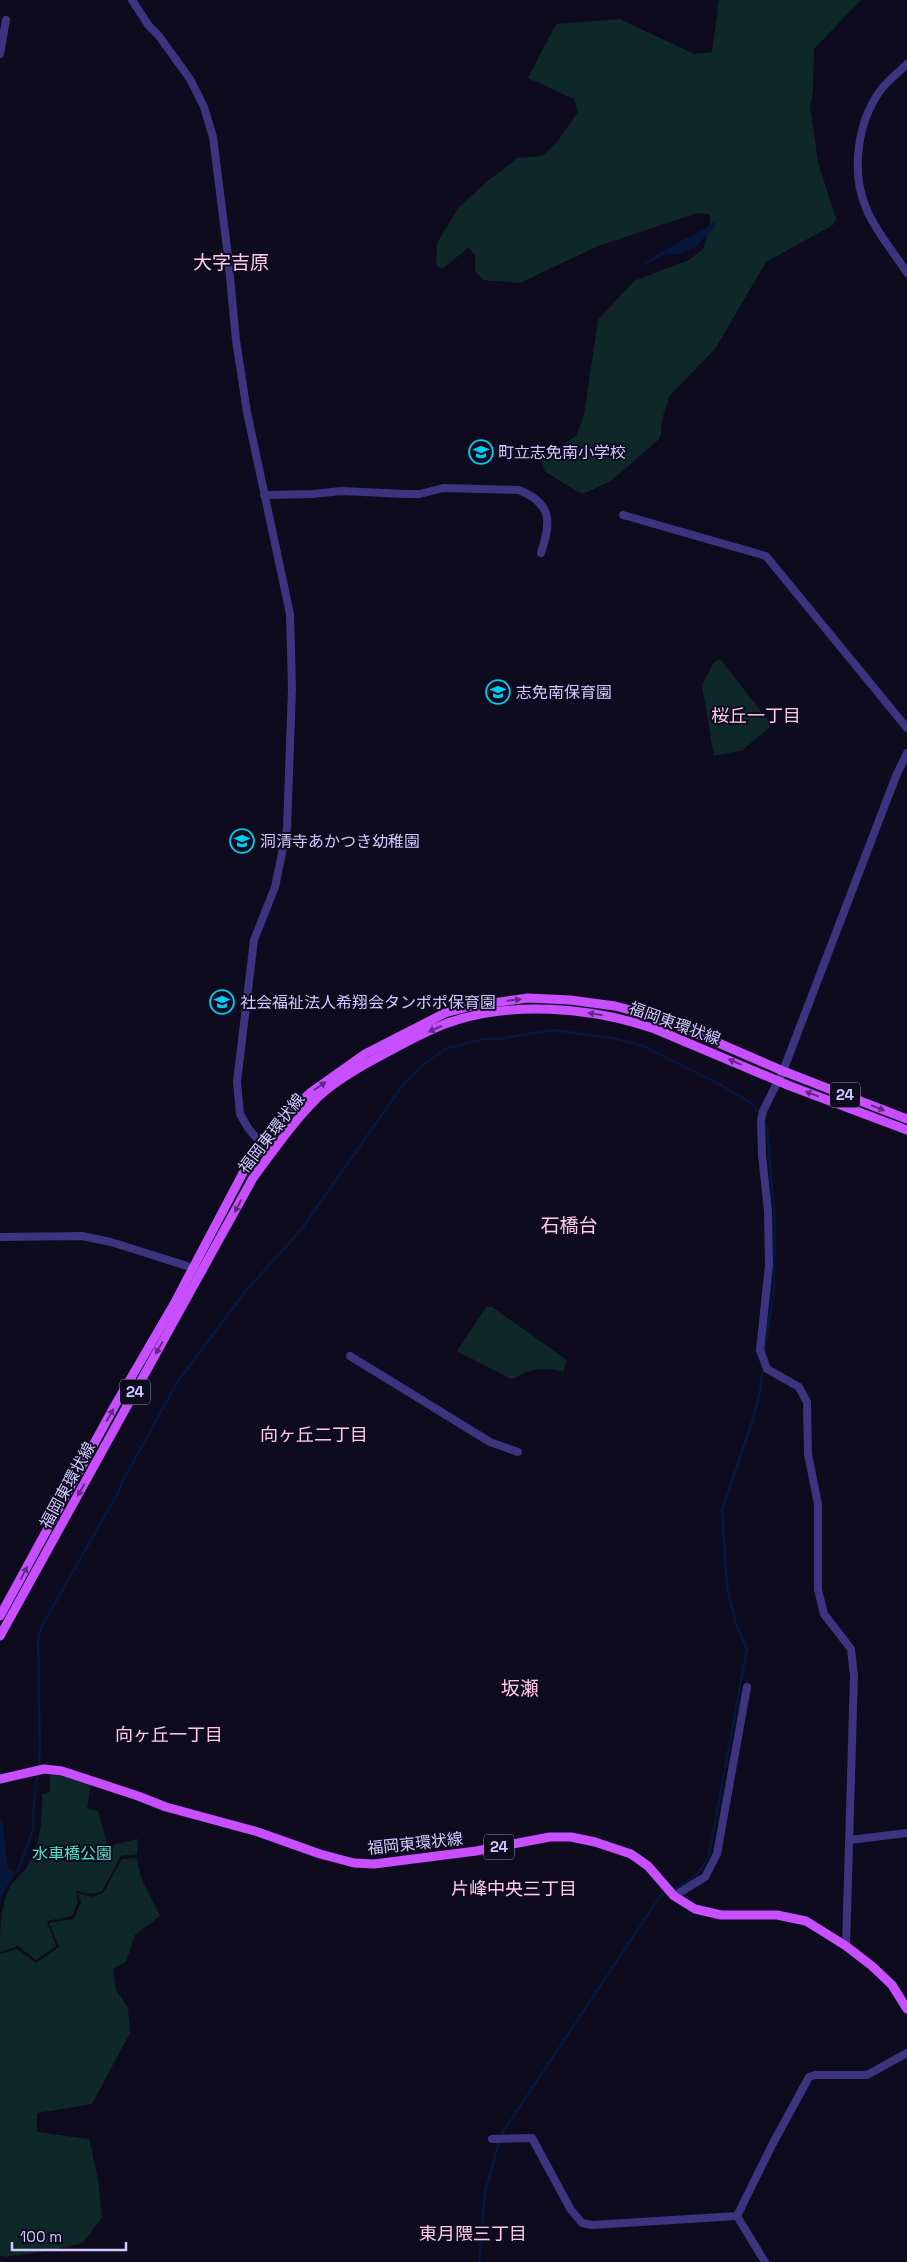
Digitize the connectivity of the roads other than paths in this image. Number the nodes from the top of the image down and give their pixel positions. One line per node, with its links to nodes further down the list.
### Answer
1 (132, 0): 6 (street)
2 (6, 20): 3 (street)
3 (0, 54)
4 (907, 64): 5 (street)
5 (907, 273)
6 (264, 495): 8 (street); 15 (street)
7 (623, 515): 9 (street)
8 (541, 552)
9 (907, 728)
10 (907, 753): 11 (street)
11 (783, 1071): 12 (street); 13 (main road, 福岡東環状線 / 24, one-way to 13); 15 (main road, 福岡東環状線 / 24, one-way to 11)
12 (778, 1080): 14 (main road, 福岡東環状線 / 24, one-way to 12); 16 (main road, 福岡東環状線 / 24, one-way to 16); 27 (street)
13 (907, 1119)
14 (907, 1130)
15 (263, 1146): 16 (street); 18 (main road, 福岡東環状線 / 24)
16 (273, 1150): 19 (main road, 福岡東環状線 / 24, one-way to 19)
17 (0, 1237): 18 (street)
18 (192, 1266): 19 (street); 22 (main road, 福岡東環状線 / 24, one-way to 18)
19 (204, 1270): 23 (main road, 福岡東環状線 / 24, one-way to 23)
20 (350, 1356): 21 (street)
21 (518, 1452)
22 (0, 1616)
23 (0, 1636)
24 (747, 1687): 28 (street)
25 (0, 1778): 28 (main road, 福岡東環状線 / 24)
26 (907, 1834): 27 (street)
27 (850, 1840): 29 (street)
28 (674, 1896): 29 (main road, 福岡東環状線 / 24)
29 (846, 1946): 30 (main road, 福岡東環状線 / 24)
30 (907, 2009)
31 (907, 2053): 33 (street)
32 (492, 2139): 33 (street)
33 (737, 2216): 34 (street)
34 (766, 2262)

